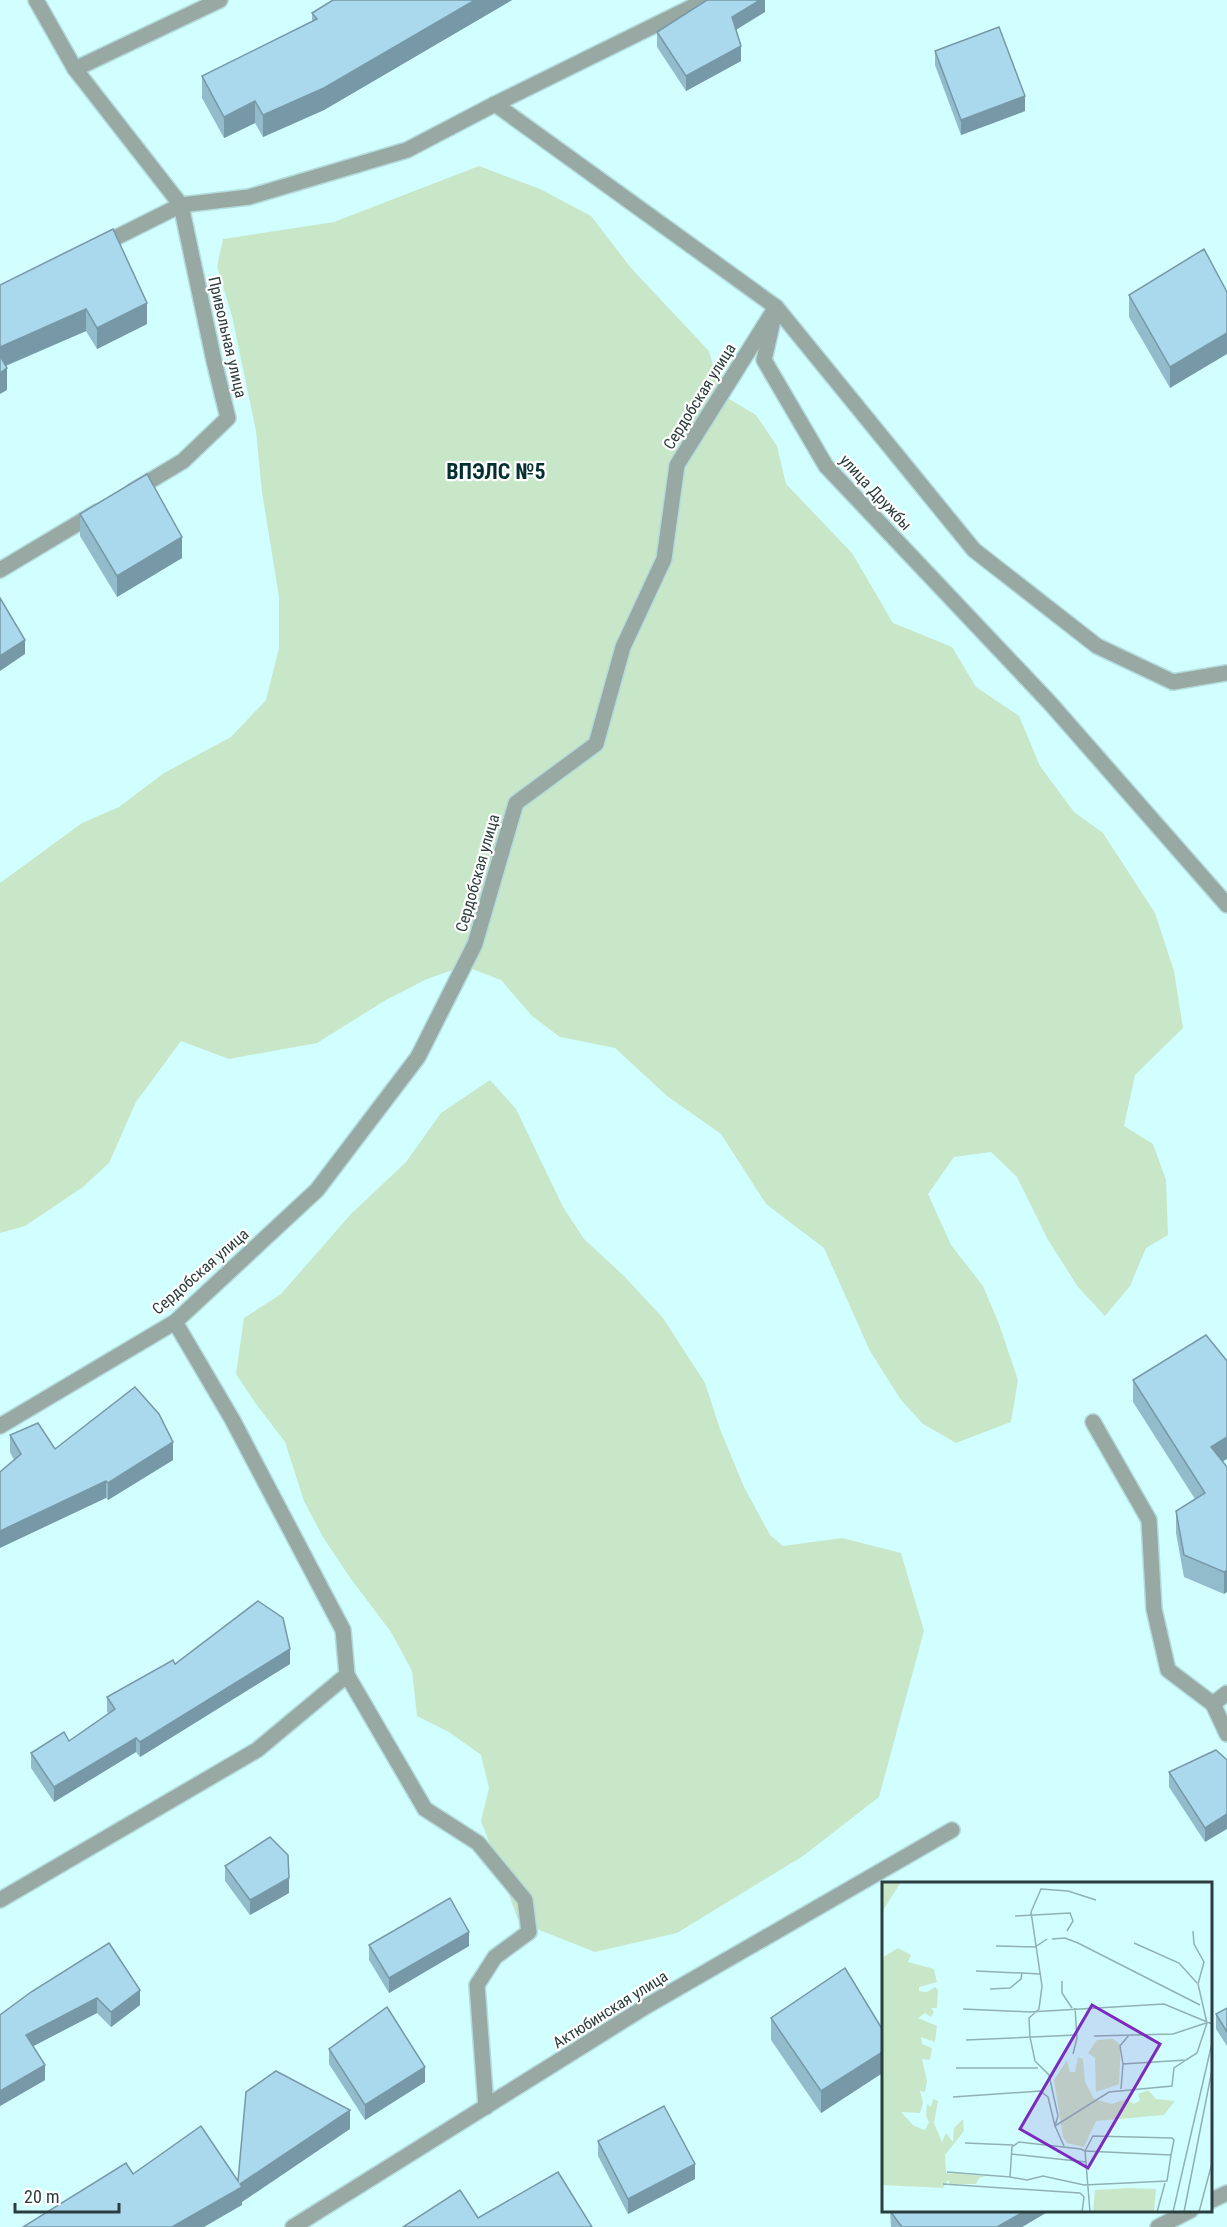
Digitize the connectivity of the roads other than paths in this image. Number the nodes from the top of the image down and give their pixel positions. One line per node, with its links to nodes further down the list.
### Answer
1 (36, 0): 4 (street)
2 (220, 0): 4 (street)
3 (706, 0): 5 (street)
4 (75, 69): 6 (street)
5 (495, 104): 6 (street); 8 (street)
6 (181, 205): 7 (street); 9 (street, Привольная улица)
7 (89, 252)
8 (776, 307): 10 (street); 11 (street, улица Дружбы); 12 (street, Сердобская улица)
9 (0, 570)
10 (1227, 673)
11 (1227, 905)
12 (175, 1322): 14 (street, Сердобская улица); 15 (street)
13 (1093, 1422): 17 (street)
14 (0, 1425)
15 (347, 1675): 20 (street); 21 (street)
16 (1227, 1694): 17 (street)
17 (1213, 1704): 18 (street)
18 (1227, 1734)
19 (952, 1830): 21 (street, Актюбинская улица)
20 (0, 1900)
21 (486, 2107): 25 (street, Актюбинская улица)
22 (1227, 2193): 23 (street)
23 (1212, 2200)
24 (1189, 2212): 26 (street)
25 (293, 2227)
26 (1158, 2227)

